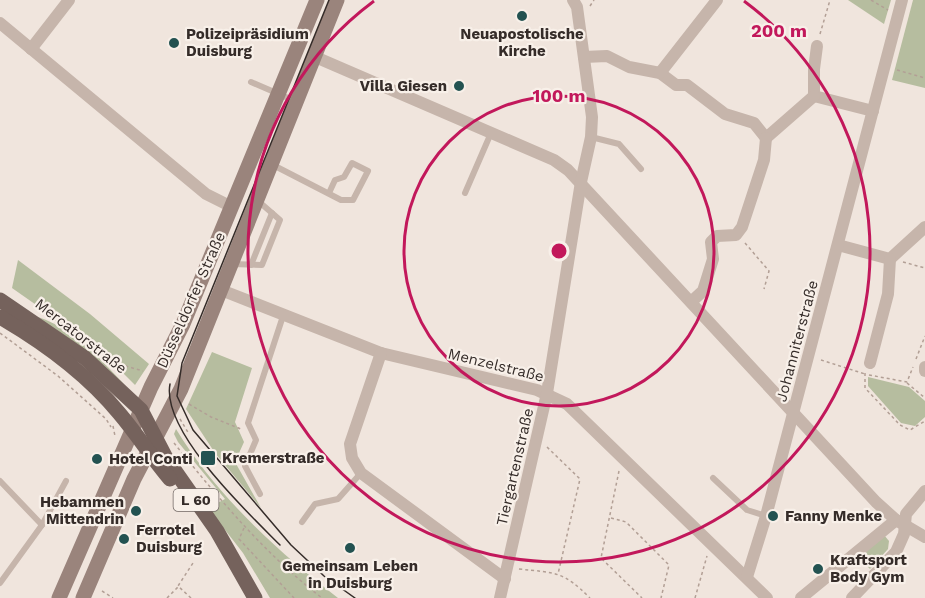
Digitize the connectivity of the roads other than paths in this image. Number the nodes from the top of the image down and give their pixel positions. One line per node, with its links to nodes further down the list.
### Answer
1 (69, 0): 9 (street)
2 (318, 0): 14 (main road, Düsseldorfer Straße)
3 (337, 0): 10 (main road, Düsseldorfer Straße)
4 (717, 0): 12 (street)
5 (902, 0): 17 (street, Johanniterstraße)
6 (581, 3): 11 (street, Tiergartenstraße)
7 (0, 23): 9 (street)
8 (817, 46): 15 (street)
9 (31, 49): 27 (street)
10 (314, 56): 16 (main road, Düsseldorfer Straße); 18 (street)
11 (584, 57): 12 (street); 19 (street, Tiergartenstraße)
12 (660, 72): 20 (street)
13 (251, 82): 14 (lane)
14 (279, 94): 16 (lane); 27 (main road, Düsseldorfer Straße)
15 (814, 96): 17 (street); 20 (street)
16 (295, 100): 21 (main road, Düsseldorfer Straße)
17 (873, 111): 30 (street, Johanniterstraße)
18 (491, 133): 23 (street); 25 (lane)
19 (591, 137): 22 (lane); 23 (street, Tiergartenstraße)
20 (766, 138): 36 (street)
21 (270, 163): 24 (lane); 26 (main road, Düsseldorfer Straße)
22 (641, 169)
23 (581, 182): 36 (street); 42 (street, Tiergartenstraße)
24 (329, 193): 24 (lane)
25 (465, 193)
26 (256, 199): 28 (lane); 32 (main road, Düsseldorfer Straße)
27 (232, 207): 43 (main road, Düsseldorfer Straße)
28 (272, 213): 33 (lane); 33 (lane)
29 (925, 227): 31 (street)
30 (838, 245): 31 (street); 44 (street, Johanniterstraße)
31 (890, 259): 41 (street)
32 (230, 264): 33 (lane); 34 (main road, Düsseldorfer Straße)
33 (251, 265)
34 (221, 290): 37 (street, Menzelstraße); 46 (main road, Düsseldorfer Straße)
35 (0, 300): 39 (main road, Mercatorstraße / L 60)
36 (691, 302): 44 (street)
37 (283, 316): 40 (street, Menzelstraße); 53 (lane)
38 (1, 323): 39 (street); 45 (main road, Mercatorstraße / L 60)
39 (56, 337): 43 (main road, Mercatorstraße / L 60)
40 (381, 353): 42 (street, Menzelstraße); 48 (street)
41 (870, 363)
42 (548, 393): 60 (street, Menzelstraße); 61 (street, Tiergartenstraße)
43 (141, 410): 45 (main road, Düsseldorfer Straße); 46 (main road, Mercatorstraße / L 60)
44 (793, 414): 54 (street, Johanniterstraße); 56 (street)
45 (132, 430): 47 (main road, Mercatorstraße / L 60); 63 (main road, Düsseldorfer Straße)
46 (164, 438): 47 (main road, Düsseldorfer Straße); 59 (main road, L 60)
47 (148, 452): 59 (main road, L 60); 64 (main road, Düsseldorfer Straße)
48 (361, 473): 55 (lane); 61 (street)
49 (713, 478): 54 (lane)
50 (0, 481): 57 (lane)
51 (66, 481): 57 (lane)
52 (925, 491): 56 (street)
53 (260, 494)
54 (766, 516): 60 (street, Johanniterstraße)
55 (302, 522)
56 (900, 522): 58 (street); 68 (street); 69 (street)
57 (42, 525): 62 (lane)
58 (925, 537)
59 (235, 565): 65 (main road, L 60)
60 (747, 577): 67 (street, Menzelstraße)
61 (505, 579): 66 (street, Tiergartenstraße)
62 (0, 583)
63 (59, 598)
64 (83, 598)
65 (255, 598)
66 (500, 598)
67 (768, 598)
68 (801, 598)
69 (852, 598)

